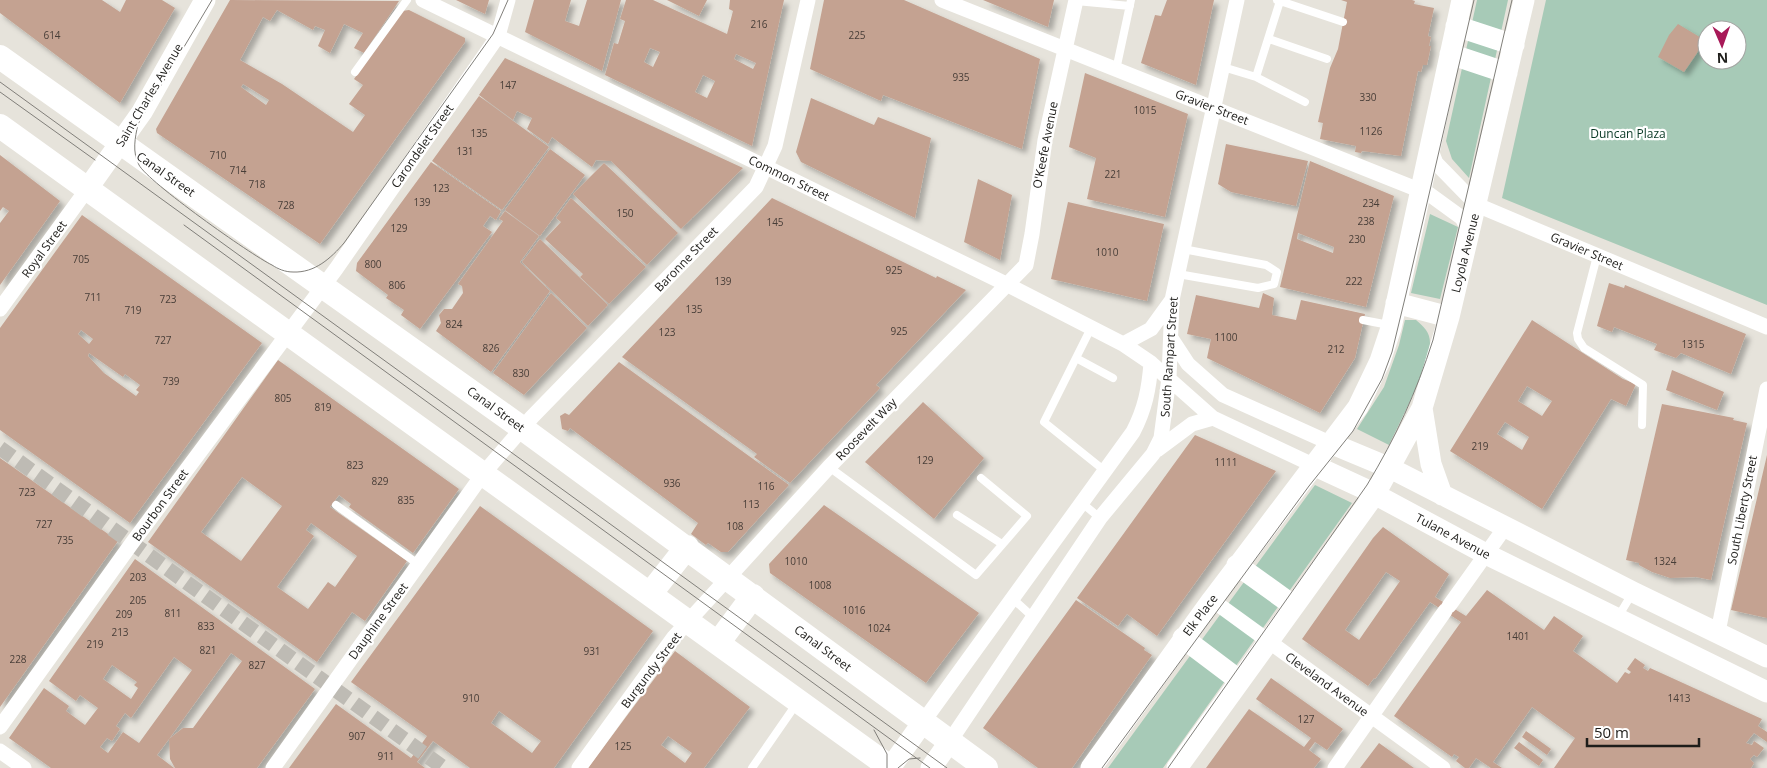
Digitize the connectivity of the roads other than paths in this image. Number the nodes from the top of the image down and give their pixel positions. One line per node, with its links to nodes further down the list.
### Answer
1 (205, 0): 30 (main road, Saint Charles Avenue)
2 (406, 0): 24 (lane)
3 (423, 0): 15 (street, Common Street)
4 (508, 0): 15 (street, Carondelet Street)
5 (808, 0): 32 (street, Baronne Street)
6 (942, 0): 18 (street, Gravier Street)
7 (1076, 0): 12 (lane); 18 (street, O'Keefe Avenue)
8 (1236, 0): 22 (street, South Rampart Street)
9 (1462, 0): 14 (main road)
10 (1524, 0): 17 (main road, Loyola Avenue)
11 (1279, 1): 13 (lane); 16 (lane)
12 (1131, 3): 23 (lane)
13 (1344, 22)
14 (1456, 26): 17 (main road); 19 (main road)
15 (498, 36): 32 (street, Common Street); 41 (street, Carondelet Street)
16 (1269, 39): 21 (lane); 26 (lane)
17 (1514, 45): 25 (main road, Loyola Avenue)
18 (1065, 50): 23 (street, Gravier Street); 40 (street, O'Keefe Avenue)
19 (1450, 54): 25 (main road); 31 (main road)
20 (0, 56): 30 (main road, Canal Street)
21 (1327, 59)
22 (1223, 66): 26 (lane); 28 (street, South Rampart Street)
23 (1116, 70): 28 (street, Gravier Street)
24 (355, 72)
25 (1507, 73): 35 (main road, Loyola Avenue)
26 (1256, 77): 27 (lane)
27 (1305, 102)
28 (1214, 107): 34 (street, Gravier Street); 37 (street, South Rampart Street)
29 (0, 126): 33 (main road)
30 (121, 142): 33 (main road, Saint Charles Avenue); 41 (main road, Canal Street)
31 (1430, 148): 34 (main road); 35 (street, Gravier Street)
32 (767, 166): 40 (street, Common Street); 61 (street, Baronne Street)
33 (88, 188): 44 (street, Royal Street); 50 (main road)
34 (1420, 191): 36 (street, Gravier Street); 43 (main road)
35 (1477, 205): 36 (main road, Loyola Avenue); 38 (street, Gravier Street)
36 (1470, 232): 45 (main road, Loyola Avenue)
37 (1183, 249): 39 (street, South Rampart Street); 39 (lane)
38 (1597, 256): 48 (street, Gravier Street); 60 (lane)
39 (1178, 274): 42 (street, South Rampart Street)
40 (1006, 284): 49 (street, Common Street); 65 (street, Roosevelt Way)
41 (323, 286): 50 (street, Bourbon Street); 61 (main road, Canal Street)
42 (1172, 300): 51 (street, South Rampart Street); 52 (street)
43 (1396, 303): 45 (main road); 47 (main road)
44 (0, 309)
45 (1449, 317): 58 (main road, Loyola Avenue)
46 (1363, 320): 47 (lane)
47 (1391, 325): 62 (main road)
48 (1767, 327)
49 (1091, 328): 52 (street, Common Street); 53 (lane)
50 (287, 332): 68 (main road); 102 (street, Bourbon Street)
51 (1171, 338): 56 (street, South Rampart Street); 62 (street)
52 (1123, 344): 54 (street, Common Street)
53 (1076, 358): 55 (lane); 67 (lane)
54 (1151, 363): 56 (street, Tulane Avenue); 67 (street, South Rampart Street)
55 (1113, 378)
56 (1169, 378): 59 (street, Tulane Avenue); 63 (street, South Rampart Street)
57 (1767, 389): 92 (street, South Liberty Street)
58 (1422, 408): 66 (main road, Loyola Avenue); 71 (main road)
59 (1214, 418): 63 (street); 64 (street, Tulane Avenue)
60 (1642, 425)
61 (522, 428): 68 (street, Baronne Street); 78 (main road, Canal Street)
62 (1330, 443): 64 (main road); 66 (main road)
63 (1153, 454): 75 (street, South Rampart Street)
64 (1313, 465): 70 (main road, Tulane Avenue); 81 (main road, Elk Place)
65 (829, 467): 77 (lane); 82 (street, Roosevelt Way)
66 (1390, 468): 70 (main road, Loyola Avenue); 71 (main road)
67 (1105, 471): 72 (street, South Rampart Street)
68 (483, 474): 80 (street, Dauphine Street); 84 (main road)
69 (981, 478): 77 (lane)
70 (1375, 494): 79 (main road, Tulane Avenue); 88 (main road)
71 (1442, 495): 76 (main road)
72 (1082, 503): 75 (lane); 86 (street, South Rampart Street)
73 (336, 505): 80 (lane)
74 (956, 515): 77 (lane)
75 (1100, 518): 89 (street, South Rampart Street)
76 (1506, 526): 79 (street); 83 (main road)
77 (1002, 544)
78 (687, 547): 82 (main road, Canal Street); 84 (main road)
79 (1486, 554): 90 (main road, Tulane Avenue); 100 (street)
80 (418, 564): 106 (street, Dauphine Street)
81 (1238, 566): 87 (main road, Elk Place); 88 (main road)
82 (729, 578): 85 (main road, Canal Street); 91 (street, Burgundy Street)
83 (1633, 592): 90 (lane); 92 (main road)
84 (650, 594): 91 (main road)
85 (753, 596): 95 (main road); 101 (main road, Canal Street)
86 (1013, 599): 89 (lane); 101 (street, South Rampart Street)
87 (1212, 600): 93 (main road, Elk Place); 94 (street, Cleveland Avenue)
88 (1294, 606): 94 (main road)
89 (1034, 618): 103 (street, South Rampart Street)
90 (1617, 619): 98 (main road, Tulane Avenue)
91 (688, 622): 95 (main road); 107 (street, Burgundy Street)
92 (1718, 632): 96 (main road)
93 (1184, 638): 97 (main road); 112 (main road, Elk Place)
94 (1269, 642): 97 (main road); 100 (street, Cleveland Avenue)
95 (718, 643): 99 (main road)
96 (1767, 657)
97 (1240, 681): 113 (main road)
98 (1767, 692)
99 (798, 701): 108 (lane); 109 (main road)
100 (1371, 717): 114 (street); 115 (street, Cleveland Avenue)
101 (923, 722): 103 (main road, Canal Street); 109 (main road)
102 (0, 727)
103 (950, 741): 110 (main road, South Rampart Street); 111 (main road, Canal Street)
104 (0, 751): 105 (street)
105 (24, 768)
106 (273, 768)
107 (579, 768)
108 (752, 768)
109 (890, 768)
110 (931, 768)
111 (986, 768)
112 (1091, 768)
113 (1177, 768)
114 (1335, 768)
115 (1443, 768)

